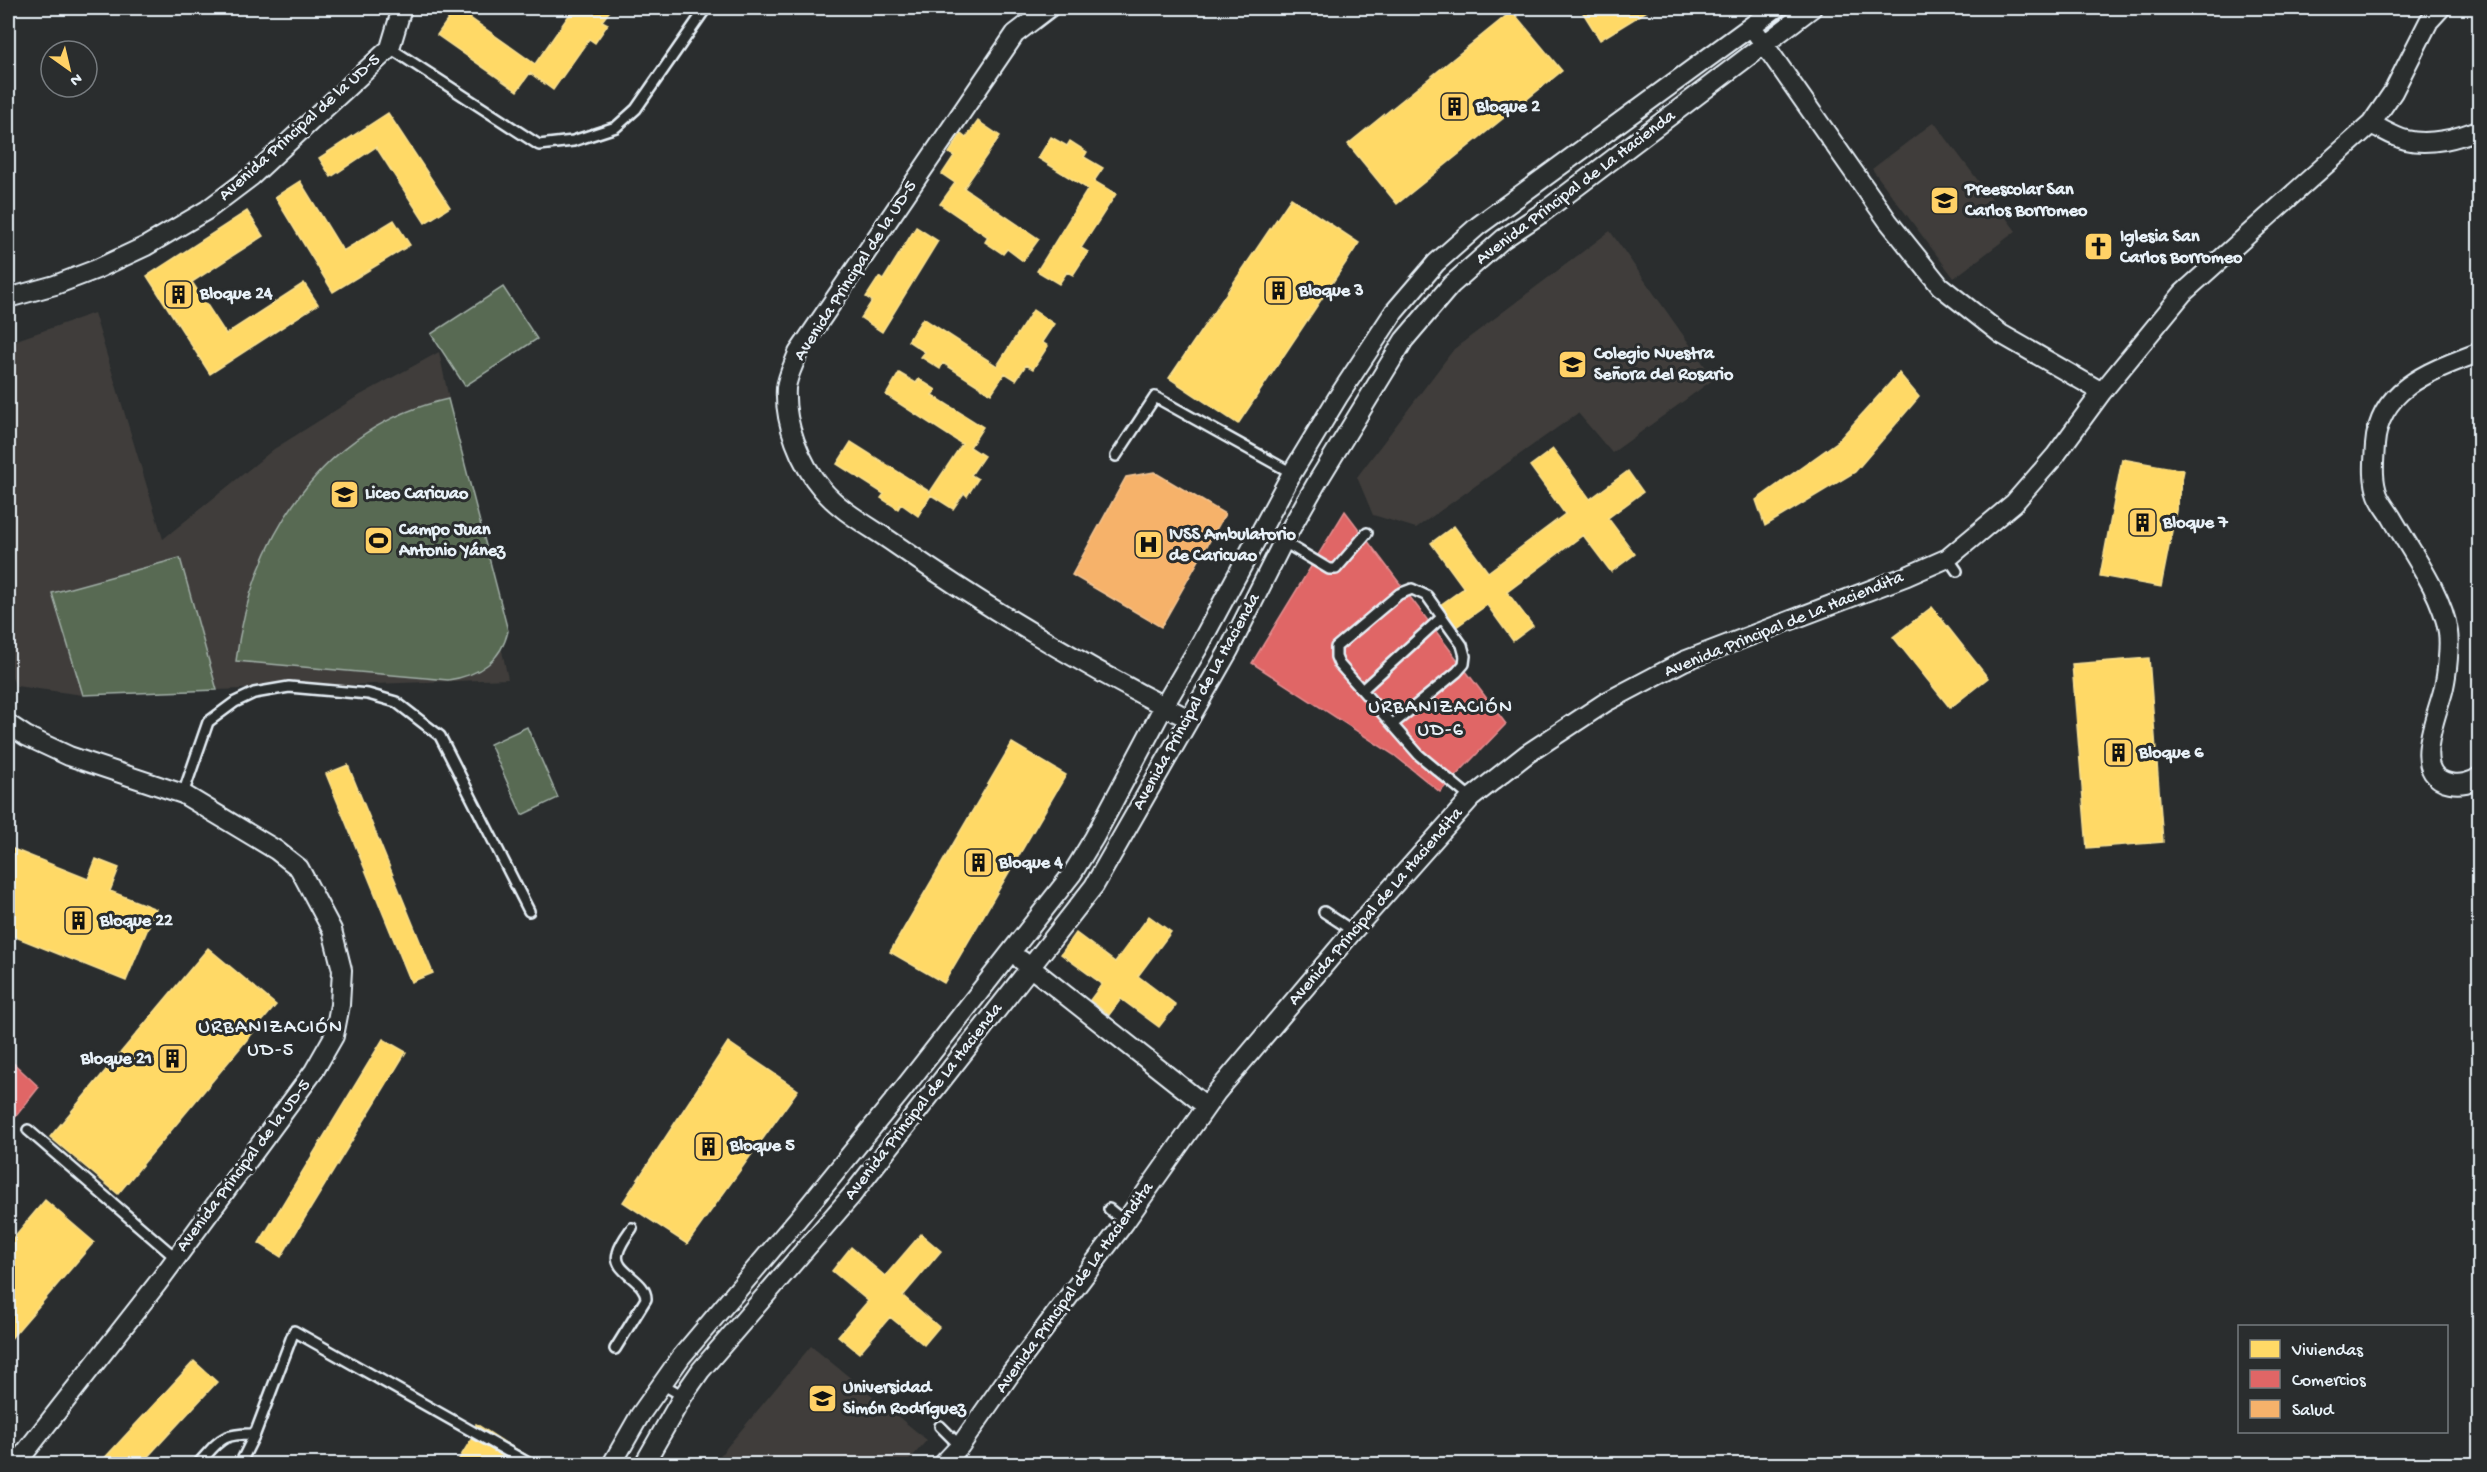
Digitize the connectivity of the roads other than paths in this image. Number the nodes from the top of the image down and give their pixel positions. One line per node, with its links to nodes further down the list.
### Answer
1 (402, 8): 9 (street, Avenida Principal de la UD-5)
2 (706, 8): 9 (lane)
3 (1049, 8): 23 (street, Avenida Principal de la UD-5)
4 (1776, 8): 7 (street, Avenida Principal de La Hacienda)
5 (1812, 8): 8 (street, Avenida Principal de La Hacienda)
6 (2441, 8): 10 (street, Avenida Principal de La Haciendita)
7 (1750, 26): 8 (street); 16 (street, Avenida Principal de La Hacienda)
8 (1764, 44): 14 (street); 17 (street, Avenida Principal de La Hacienda)
9 (390, 48): 12 (street, Avenida Principal de la UD-5)
10 (2371, 124): 11 (street); 14 (street, Avenida Principal de La Haciendita)
11 (2480, 129)
12 (8, 298)
13 (2480, 352): 27 (street)
14 (2102, 392): 29 (street, Avenida Principal de La Haciendita)
15 (1116, 456): 16 (lane)
16 (1292, 473): 17 (street); 18 (street, Avenida Principal de La Hacienda)
17 (1316, 484): 20 (street, Avenida Principal de La Hacienda)
18 (1262, 529): 20 (lane); 23 (street, Avenida Principal de La Hacienda)
19 (1367, 533): 20 (lane)
20 (1283, 542): 24 (street, Avenida Principal de La Hacienda)
21 (1442, 617): 22 (lane); 22 (lane); 26 (lane)
22 (1362, 690): 26 (lane)
23 (1164, 706): 24 (street, Avenida Principal de la UD-5); 33 (street, Avenida Principal de La Hacienda)
24 (1189, 719): 34 (street, Avenida Principal de La Hacienda)
25 (8, 724): 28 (street, Avenida Principal de la UD-5)
26 (1393, 724): 29 (lane)
27 (2480, 776)
28 (183, 794): 30 (lane); 41 (street, Avenida Principal de la UD-5)
29 (1471, 798): 32 (street, Avenida Principal de La Haciendita)
30 (529, 912)
31 (1324, 912): 32 (lane)
32 (1353, 931): 36 (street, Avenida Principal de La Haciendita)
33 (1011, 952): 34 (street); 35 (street, Avenida Principal de La Hacienda)
34 (1030, 967): 35 (street, Avenida Principal de La Hacienda); 36 (street)
35 (977, 1016): 43 (street, Avenida Principal de La Hacienda); 44 (street, Avenida Principal de La Hacienda)
36 (1206, 1106): 39 (street, Avenida Principal de La Haciendita)
37 (28, 1131): 41 (lane)
38 (1109, 1209): 39 (lane)
39 (1125, 1222): 47 (street, Avenida Principal de La Haciendita)
40 (632, 1228): 42 (lane)
41 (176, 1258): 48 (street, Avenida Principal de la UD-5)
42 (615, 1349)
43 (662, 1383): 44 (lane); 52 (street, Avenida Principal de La Hacienda)
44 (683, 1396): 53 (street, Avenida Principal de La Hacienda)
45 (940, 1426): 47 (lane)
46 (255, 1434): 49 (lane); 50 (lane); 51 (lane)
47 (960, 1446): 54 (street, Avenida Principal de La Haciendita)
48 (16, 1464)
49 (198, 1464)
50 (240, 1464)
51 (530, 1464)
52 (612, 1464)
53 (644, 1464)
54 (943, 1464)

